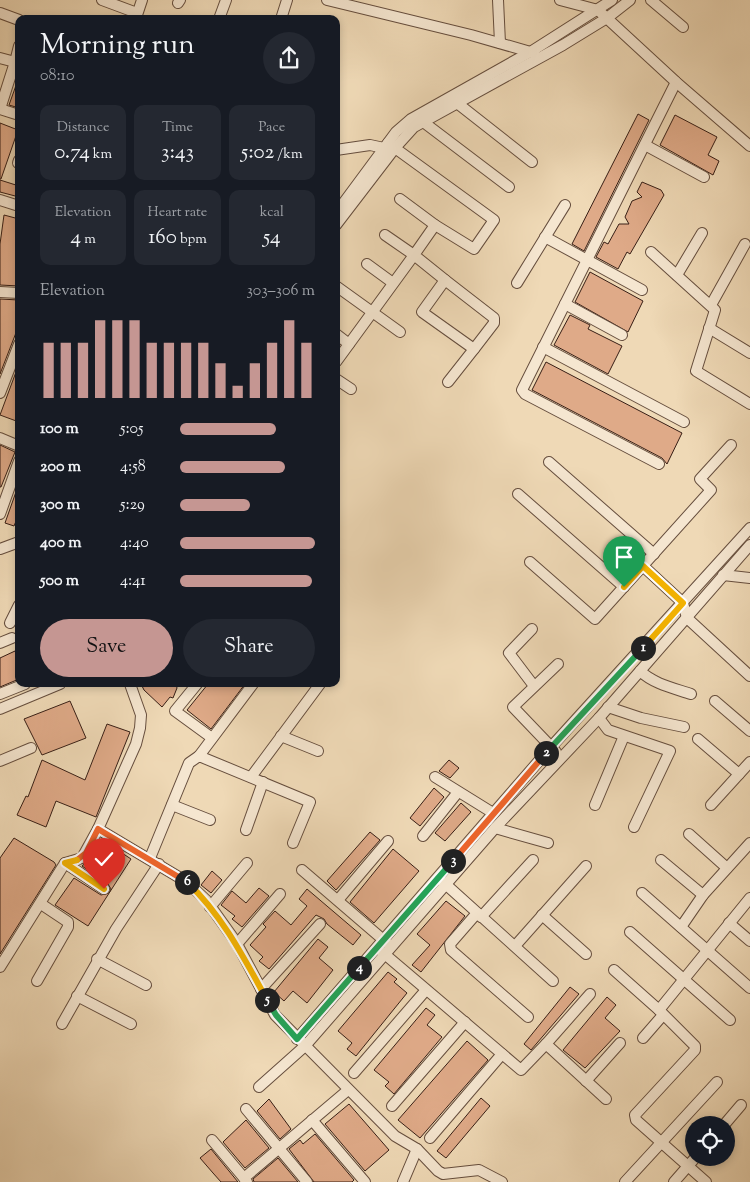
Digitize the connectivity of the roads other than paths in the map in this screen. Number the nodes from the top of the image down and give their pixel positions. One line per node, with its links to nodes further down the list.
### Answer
1 (102, 0): 13 (street)
2 (142, 0): 14 (street)
3 (226, 0): 15 (street)
4 (287, 0): 16 (street)
5 (327, 0): 20 (street)
6 (498, 0): 20 (street)
7 (560, 0): 11 (street)
8 (612, 0): 11 (street)
9 (630, 0): 17 (street)
10 (651, 0): 19 (street)
11 (598, 10): 17 (street); 21 (street)
12 (0, 13): 18 (street)
13 (135, 15)
14 (139, 15)
15 (220, 15)
16 (282, 15)
17 (607, 18): 23 (street); 25 (street)
18 (15, 19)
19 (683, 27)
20 (500, 43): 21 (street)
21 (532, 52): 23 (street); 31 (street)
22 (0, 58): 24 (street)
23 (541, 58): 26 (street)
24 (15, 62): 27 (street)
25 (676, 82): 30 (street); 32 (street)
26 (457, 103): 29 (street); 34 (street)
27 (0, 109): 28 (street)
28 (15, 114)
29 (422, 122): 31 (street); 36 (street)
30 (645, 145): 35 (street); 50 (street)
31 (389, 146): 33 (street); 41 (street); 42 (street); 43 (street)
32 (750, 146)
33 (340, 149)
34 (532, 162)
35 (704, 177)
36 (509, 187)
37 (400, 199): 43 (street)
38 (0, 200): 39 (street)
39 (15, 205)
40 (565, 205): 46 (street)
41 (340, 207)
42 (340, 220)
43 (436, 225): 49 (street)
44 (702, 233): 52 (street)
45 (385, 235): 49 (street)
46 (545, 238): 50 (street); 55 (street)
47 (744, 244): 61 (street)
48 (651, 252): 52 (street)
49 (414, 255): 53 (street); 54 (street)
50 (587, 260): 57 (street); 60 (street)
51 (367, 264): 54 (street)
52 (677, 275): 61 (street)
53 (445, 280): 69 (street); 69 (street)
54 (393, 283): 62 (street)
55 (517, 283)
56 (340, 289): 62 (street)
57 (642, 290)
58 (0, 292): 59 (street)
59 (15, 293)
60 (565, 304): 65 (street); 68 (street)
61 (710, 305): 63 (street)
62 (372, 312): 64 (street); 67 (street)
63 (709, 328): 70 (street); 77 (street)
64 (400, 332)
65 (622, 335)
66 (340, 337): 67 (street)
67 (350, 344): 72 (street)
68 (543, 347): 78 (street); 83 (street)
69 (474, 349): 74 (street)
70 (750, 353)
71 (15, 354): 76 (street)
72 (340, 357)
73 (340, 382): 75 (street)
74 (448, 382)
75 (351, 389)
76 (0, 393)
77 (750, 404)
78 (684, 422)
79 (0, 438): 80 (street)
80 (15, 444)
81 (731, 445): 91 (street)
82 (549, 462): 91 (street)
83 (659, 464)
84 (15, 472): 86 (street)
85 (518, 494): 96 (street)
86 (0, 514)
87 (750, 528): 97 (street)
88 (15, 543): 90 (street)
89 (750, 545): 94 (street)
90 (0, 549)
91 (654, 554): 93 (street)
92 (530, 562): 96 (street)
93 (643, 566): 96 (street); 97 (street)
94 (723, 575): 95 (street); 99 (street)
95 (750, 578)
96 (624, 587)
97 (683, 603): 99 (street); 126 (street)
98 (15, 613): 100 (street)
99 (687, 618): 105 (street); 106 (street)
100 (10, 623)
101 (532, 630): 107 (street)
102 (12, 638): 103 (street)
103 (0, 643)
104 (558, 664): 107 (street)
105 (640, 671): 115 (street); 117 (street)
106 (750, 676)
107 (534, 686): 126 (street)
108 (18, 687): 114 (street)
109 (53, 687): 118 (street)
110 (131, 687): 145 (street)
111 (194, 687): 124 (street)
112 (251, 687): 124 (street)
113 (318, 687): 122 (street)
114 (0, 694)
115 (691, 694)
116 (715, 701): 121 (street)
117 (608, 707): 119 (street); 120 (street)
118 (0, 709)
119 (599, 718): 123 (street); 130 (street)
120 (684, 727)
121 (750, 731)
122 (281, 736): 128 (street); 134 (street)
123 (624, 736): 139 (street); 143 (street)
124 (212, 738): 129 (street)
125 (698, 739): 133 (street)
126 (551, 747): 130 (street); 141 (street)
127 (31, 748): 131 (street)
128 (318, 751)
129 (199, 756): 134 (street); 138 (street)
130 (561, 757): 144 (street)
131 (0, 761)
132 (750, 762): 133 (street)
133 (739, 774): 140 (street)
134 (251, 778): 136 (street)
135 (435, 778): 137 (street)
136 (263, 782): 146 (street); 150 (street)
137 (458, 792): 141 (street); 148 (street)
138 (172, 805): 142 (street); 155 (street)
139 (595, 805)
140 (711, 805)
141 (493, 814): 161 (street)
142 (210, 820)
143 (634, 827)
144 (495, 828): 151 (street); 161 (street)
145 (98, 829): 155 (street); 156 (street)
146 (246, 830)
147 (689, 834): 159 (street)
148 (422, 836)
149 (388, 841): 167 (street)
150 (293, 843)
151 (548, 843)
152 (750, 843): 159 (street)
153 (533, 860): 170 (street)
154 (661, 860): 165 (street)
155 (155, 861): 169 (street); 182 (street)
156 (65, 863): 162 (street); 168 (street)
157 (247, 863): 169 (street)
158 (586, 866): 171 (street)
159 (727, 868): 165 (street)
160 (302, 870): 167 (street)
161 (442, 881): 170 (street); 179 (street)
162 (104, 889)
163 (642, 893): 174 (street)
164 (280, 894): 177 (street)
165 (703, 895): 174 (street)
166 (750, 898): 172 (street)
167 (338, 900): 179 (street)
168 (41, 904): 183 (street); 186 (street)
169 (210, 906): 177 (street)
170 (479, 915): 178 (street); 195 (street)
171 (542, 915): 178 (street); 181 (street)
172 (729, 922): 176 (street); 180 (street)
173 (320, 924): 190 (street)
174 (680, 927): 180 (street)
175 (630, 932): 185 (street)
176 (750, 941)
177 (237, 944): 190 (street)
178 (515, 946): 187 (street)
179 (384, 947): 191 (street); 201 (street)
180 (707, 951): 185 (street); 189 (street)
181 (586, 954)
182 (97, 959): 188 (street); 193 (street)
183 (0, 967)
184 (614, 970): 194 (street)
185 (684, 980): 194 (street); 196 (street)
186 (37, 981)
187 (553, 981)
188 (146, 984)
189 (750, 988)
190 (261, 989): 201 (street)
191 (426, 990): 197 (street); 205 (street)
192 (590, 994): 203 (street)
193 (77, 996): 198 (street); 199 (street)
194 (661, 1012): 200 (street); 218 (street)
195 (528, 1017)
196 (730, 1020)
197 (465, 1022): 204 (street); 212 (street)
198 (62, 1024)
199 (131, 1024)
200 (643, 1038)
201 (301, 1042): 208 (street); 209 (street)
202 (620, 1043): 206 (street)
203 (546, 1044): 204 (street); 206 (street)
204 (502, 1054): 216 (street)
205 (354, 1073)
206 (586, 1081): 210 (street)
207 (717, 1082): 218 (street)
208 (259, 1087)
209 (348, 1090): 215 (street); 220 (street)
210 (606, 1099)
211 (741, 1105): 214 (street)
212 (392, 1106)
213 (246, 1109): 219 (street)
214 (732, 1116)
215 (312, 1120): 219 (street); 225 (street)
216 (430, 1138)
217 (212, 1140): 223 (street)
218 (661, 1143): 221 (street); 228 (street)
219 (280, 1149): 223 (street); 224 (street)
220 (417, 1149): 226 (street); 227 (street)
221 (685, 1163)
222 (688, 1166): 229 (street); 230 (street)
223 (246, 1180)
224 (307, 1182)
225 (365, 1182)
226 (403, 1182)
227 (502, 1182)
228 (625, 1182)
229 (674, 1182)
230 (706, 1182)

